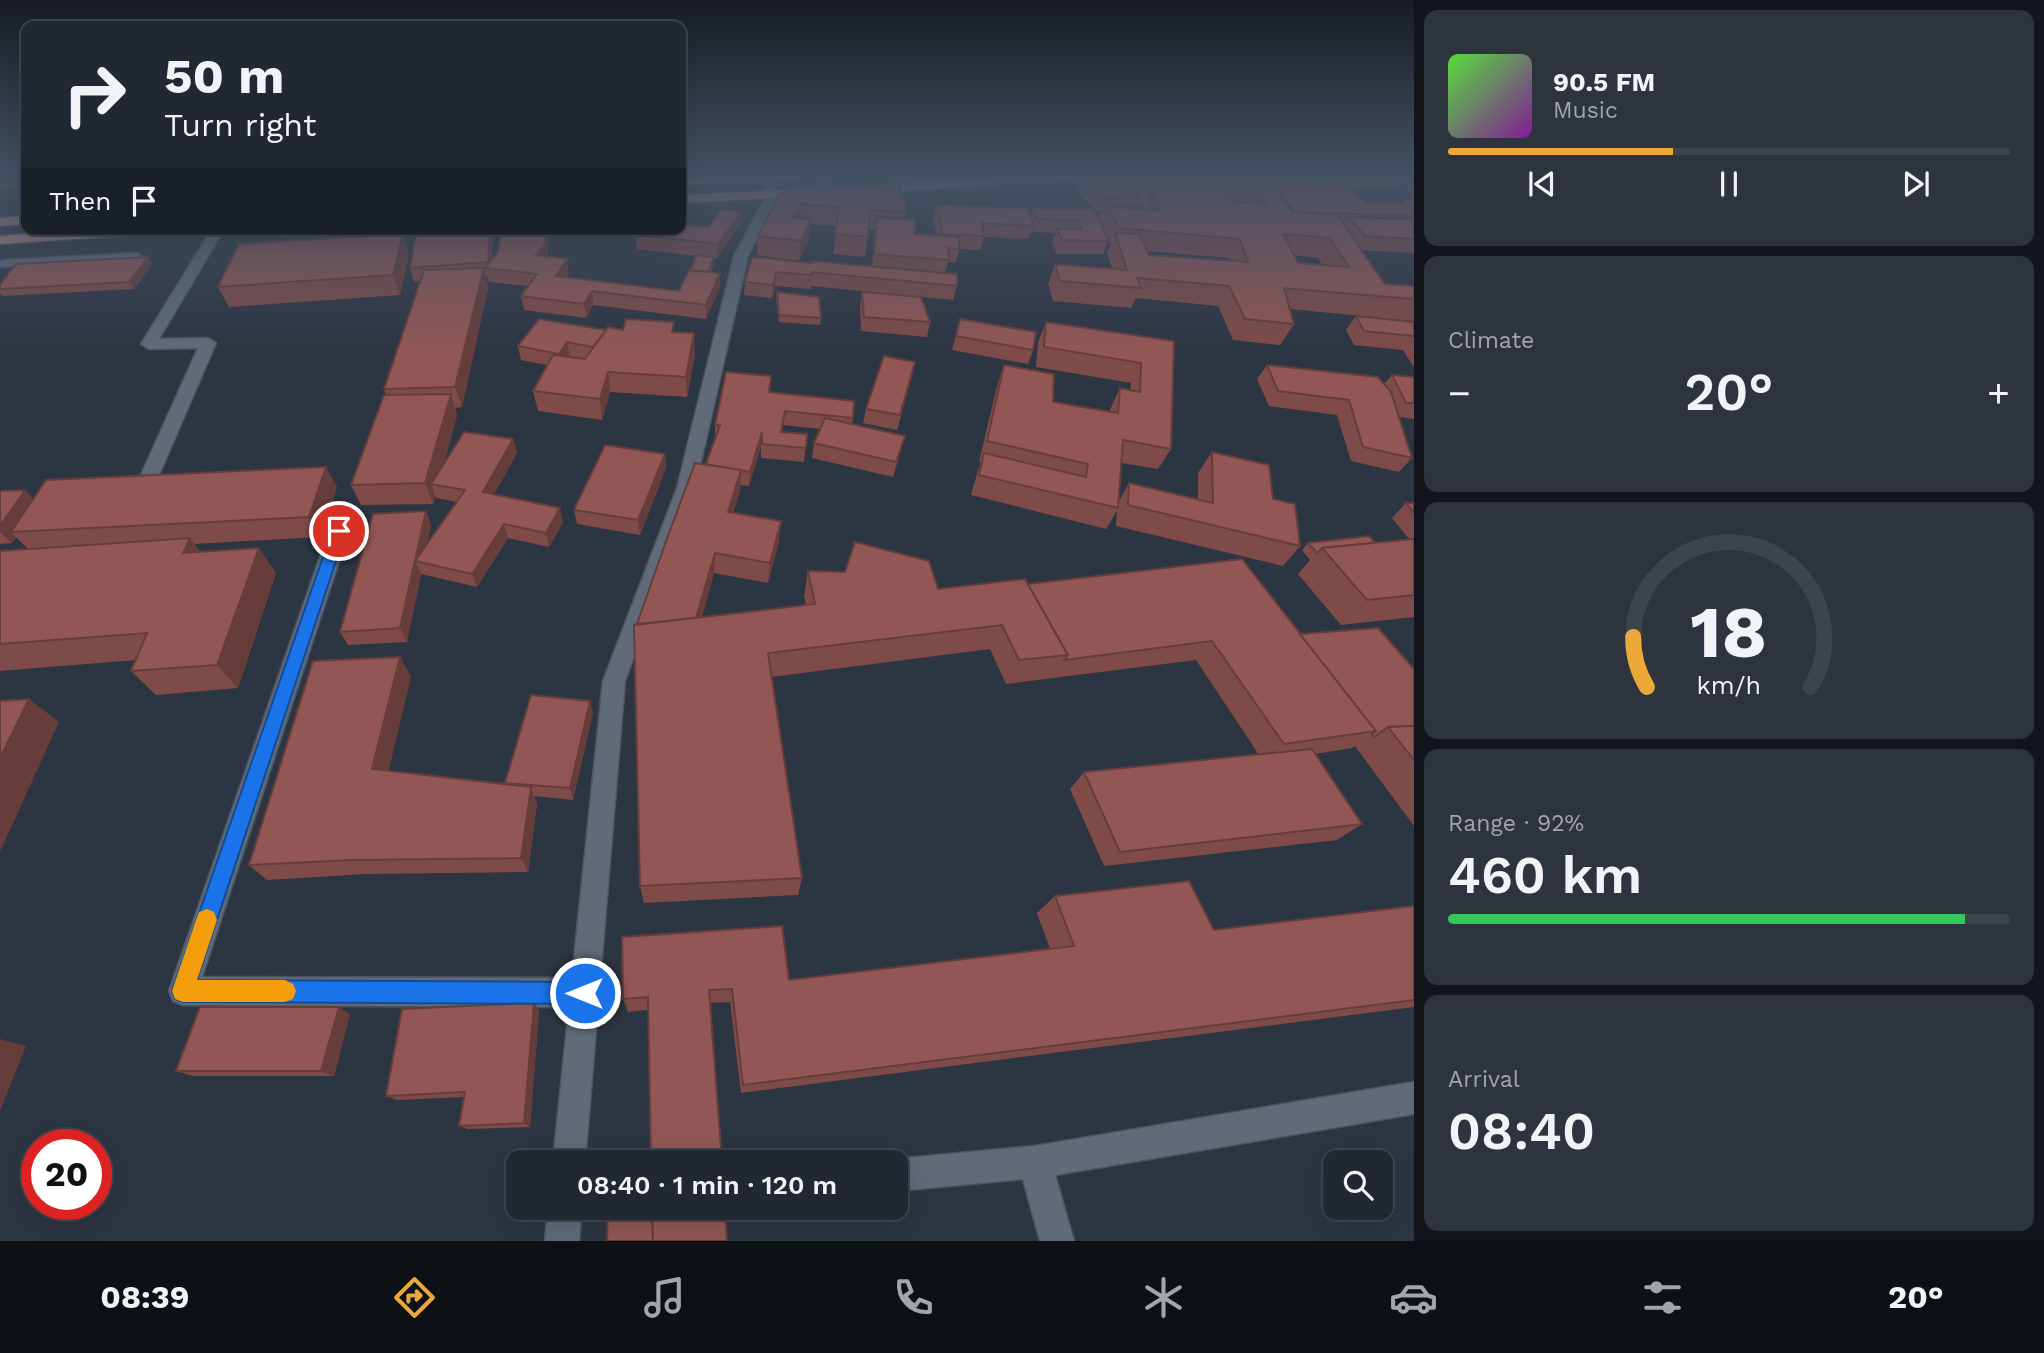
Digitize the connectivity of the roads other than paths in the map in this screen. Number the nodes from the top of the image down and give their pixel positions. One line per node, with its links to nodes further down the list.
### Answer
1 (750, 234): 11 (street)
2 (79, 235): 5 (main road)
3 (94, 235): 7 (street)
4 (214, 235): 9 (street)
5 (0, 240)
6 (137, 257): 7 (street)
7 (78, 260): 8 (street)
8 (4, 264)
9 (150, 475)
10 (339, 531): 11 (street)
11 (585, 993): 13 (street)
12 (1414, 1098): 14 (street)
13 (570, 1150)
14 (1035, 1162): 15 (street); 18 (street)
15 (908, 1174)
16 (564, 1220): 17 (street)
17 (562, 1241)
18 (1057, 1241)

